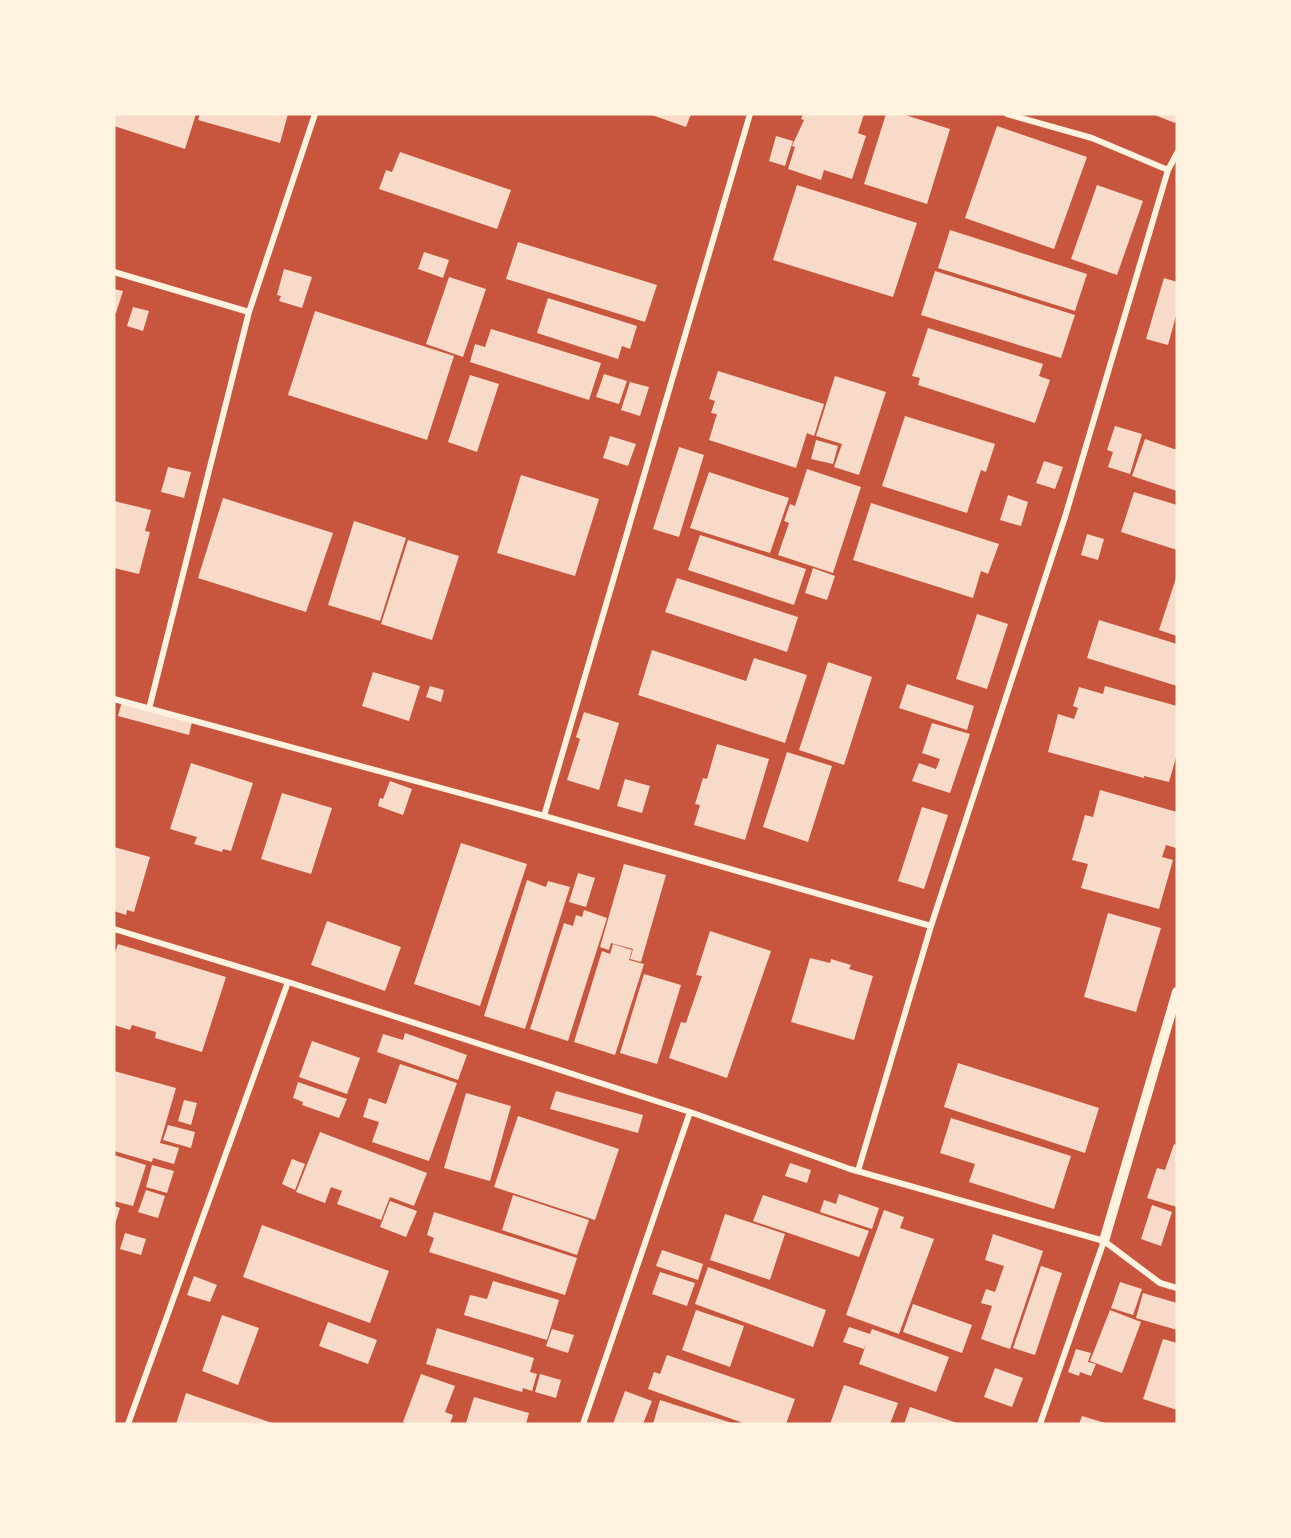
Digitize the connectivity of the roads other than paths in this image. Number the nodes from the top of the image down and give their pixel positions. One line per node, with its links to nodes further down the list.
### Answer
1 (315, 114): 7 (street)
2 (750, 114): 10 (street)
3 (1007, 114): 5 (street)
4 (1177, 153): 5 (street)
5 (1168, 170): 11 (street)
6 (114, 272): 7 (street)
7 (249, 312): 9 (street)
8 (114, 699): 9 (street)
9 (149, 709): 10 (street)
10 (544, 816): 11 (street)
11 (931, 926): 16 (street)
12 (114, 929): 13 (street)
13 (288, 982): 15 (street); 19 (street)
14 (1177, 992): 17 (street)
15 (690, 1112): 16 (street); 20 (street)
16 (858, 1171): 17 (street)
17 (1104, 1241): 18 (street); 21 (street)
18 (1177, 1288)
19 (129, 1424)
20 (583, 1424)
21 (1040, 1424)

